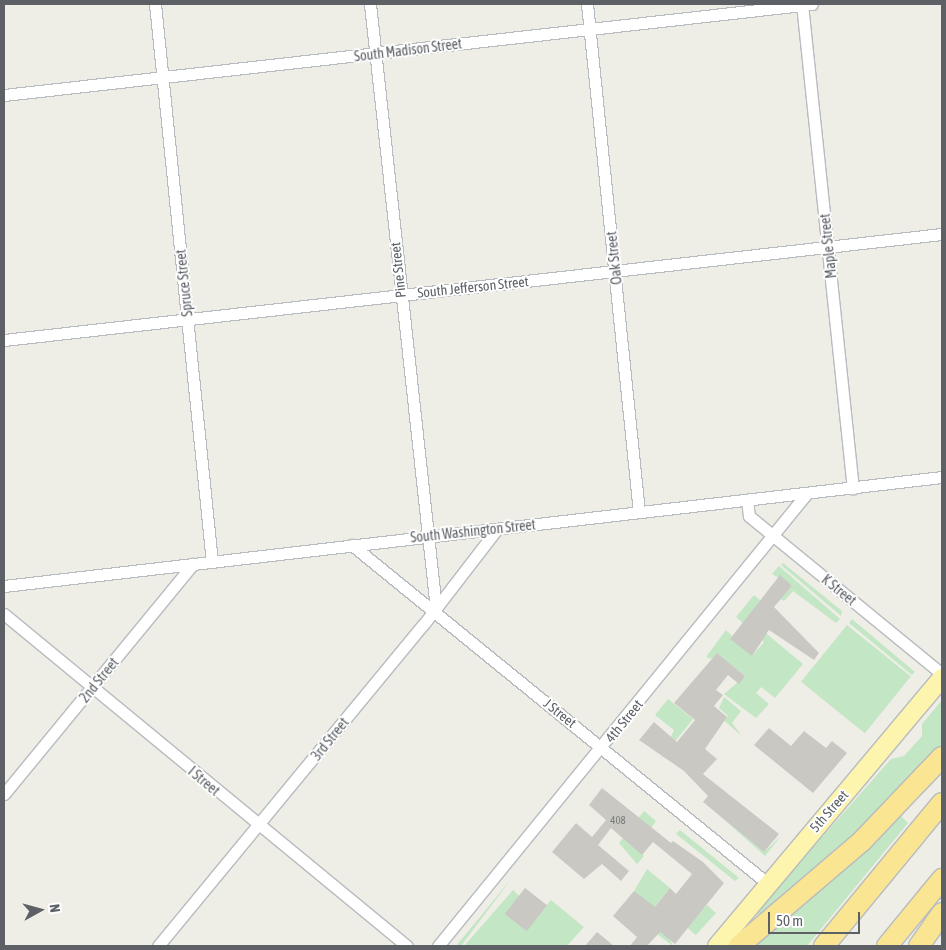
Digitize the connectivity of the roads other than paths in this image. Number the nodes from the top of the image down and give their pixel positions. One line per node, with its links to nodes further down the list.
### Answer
1 (155, 4): 7 (street, Spruce Street)
2 (370, 4): 6 (street, Pine Street)
3 (587, 4): 5 (street, Oak Street)
4 (806, 4): 5 (street, South Madison Street); 10 (street, Maple Street)
5 (590, 29): 6 (street, South Madison Street); 11 (street, Oak Street)
6 (375, 54): 7 (street, South Madison Street); 12 (street, Pine Street)
7 (162, 78): 8 (street, South Madison Street); 13 (street, Spruce Street)
8 (4, 95)
9 (942, 234): 10 (street, South Jefferson Street)
10 (828, 247): 11 (street, South Jefferson Street); 16 (street, Maple Street)
11 (615, 272): 12 (street, South Jefferson Street); 19 (street, Oak Street)
12 (400, 295): 13 (street, South Jefferson Street); 21 (street, Pine Street)
13 (188, 319): 14 (street, South Jefferson Street); 24 (street, Spruce Street)
14 (4, 340)
15 (942, 478): 16 (street, South Washington Street)
16 (853, 488): 17 (street, South Washington Street)
17 (807, 493): 18 (street, South Washington Street); 22 (street, 4th Street)
18 (747, 500): 19 (street, South Washington Street); 22 (street, K Street)
19 (639, 512): 20 (street, South Washington Street)
20 (497, 529): 21 (street, South Washington Street); 27 (street, 3rd Street)
21 (426, 536): 23 (street, South Washington Street); 27 (street, Pine Street)
22 (773, 537): 29 (street, K Street); 32 (street, 4th Street)
23 (352, 545): 24 (street, South Washington Street); 27 (street, J Street)
24 (212, 562): 25 (street, South Washington Street)
25 (192, 564): 26 (street, South Washington Street); 31 (street, 2nd Street)
26 (4, 586)
27 (436, 609): 32 (street, J Street); 36 (street, 3rd Street)
28 (4, 614): 31 (street, I Street)
29 (942, 674)
30 (942, 678): 38 (main road, 5th Street)
31 (92, 689): 34 (street, 2nd Street); 36 (street, I Street)
32 (602, 747): 38 (street, J Street); 42 (street, 4th Street)
33 (942, 757): 44 (highway)
34 (4, 794)
35 (942, 803): 45 (highway)
36 (258, 826): 40 (street, 3rd Street); 41 (street, I Street)
37 (942, 878): 46 (highway)
38 (767, 883): 43 (main road, 5th Street)
39 (942, 913): 47 (highway)
40 (158, 946)
41 (407, 946)
42 (438, 946)
43 (717, 946)
44 (739, 946)
45 (824, 946)
46 (887, 946)
47 (919, 946)

